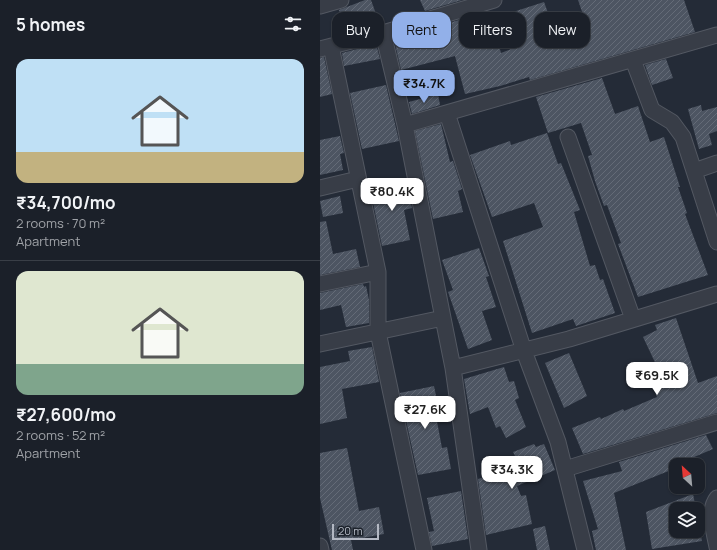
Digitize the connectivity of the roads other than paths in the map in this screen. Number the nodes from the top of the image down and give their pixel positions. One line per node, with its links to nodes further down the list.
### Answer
1 (341, 0): 3 (street)
2 (494, 0): 4 (street)
3 (320, 6)
4 (384, 33)
5 (717, 35): 8 (street)
6 (384, 37): 10 (street)
7 (325, 48): 14 (street)
8 (632, 60): 9 (street); 13 (street)
9 (447, 113): 10 (street); 24 (street)
10 (405, 125): 20 (street)
11 (568, 137): 21 (street)
12 (717, 163): 13 (street)
13 (694, 170): 16 (street)
14 (358, 179): 15 (street); 17 (street)
15 (320, 188)
16 (717, 242)
17 (378, 272): 18 (street); 22 (street)
18 (320, 284)
19 (717, 294): 21 (street)
20 (443, 318): 22 (street); 25 (street)
21 (633, 319): 24 (street)
22 (378, 332): 23 (street); 32 (street)
23 (320, 344)
24 (524, 351): 25 (street); 27 (street)
25 (453, 368): 33 (street)
26 (717, 422): 27 (street)
27 (565, 469): 34 (street)
28 (717, 498): 30 (street)
29 (320, 546): 31 (street)
30 (717, 547)
31 (321, 550)
32 (424, 550)
33 (480, 550)
34 (585, 550)

